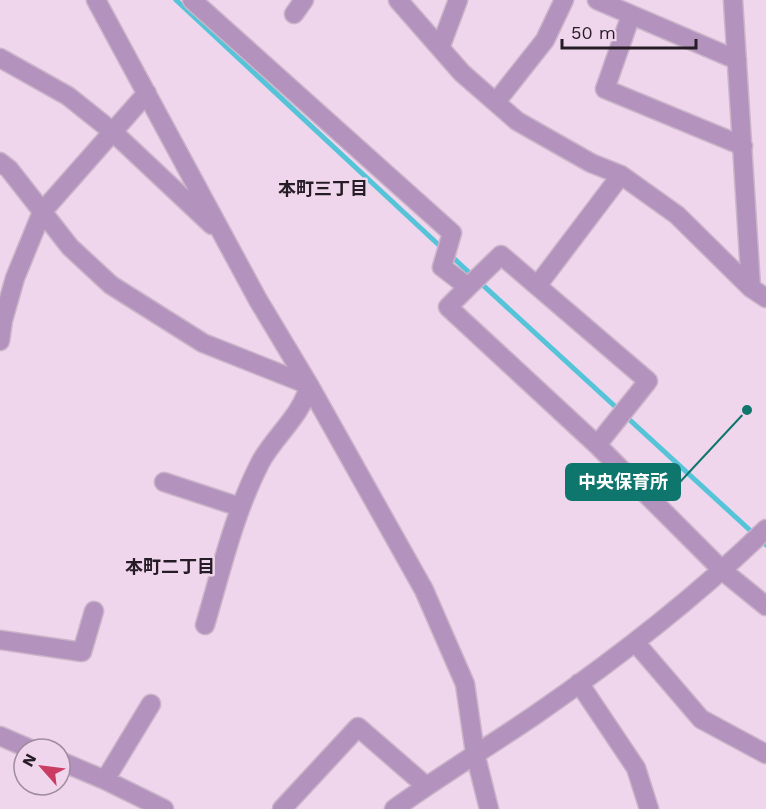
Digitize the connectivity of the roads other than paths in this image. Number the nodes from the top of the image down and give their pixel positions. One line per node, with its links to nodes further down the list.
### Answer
1 (96, 0): 12 (street)
2 (192, 0): 21 (street)
3 (398, 0): 9 (street)
4 (458, 0): 9 (street)
5 (564, 0): 13 (street)
6 (597, 0): 8 (street)
7 (733, 0): 11 (street)
8 (631, 15): 11 (street); 15 (street)
9 (440, 48): 13 (street)
10 (0, 58): 14 (street)
11 (737, 60): 15 (street)
12 (147, 93): 14 (street); 19 (street)
13 (496, 102): 17 (street)
14 (113, 132): 18 (street); 19 (street)
15 (743, 146): 22 (street)
16 (0, 162): 18 (street)
17 (621, 174): 20 (street); 22 (street)
18 (42, 212): 23 (street); 24 (street)
19 (224, 237): 24 (street)
20 (537, 286): 21 (street); 25 (street)
21 (468, 287): 25 (street)
22 (759, 293)
23 (0, 341)
24 (309, 386): 27 (street); 37 (street)
25 (597, 445): 29 (street)
26 (164, 482): 27 (street)
27 (240, 507): 32 (street)
28 (766, 529): 29 (street)
29 (723, 571): 30 (street); 34 (street)
30 (766, 606)
31 (94, 611): 33 (street)
32 (204, 625)
33 (0, 640)
34 (635, 642): 35 (street); 38 (street)
35 (579, 683): 37 (street); 47 (street)
36 (151, 704): 40 (street)
37 (476, 753): 41 (street); 46 (street)
38 (766, 754)
39 (72, 766): 40 (street)
40 (105, 780): 42 (street)
41 (426, 786): 44 (street); 45 (street)
42 (135, 802): 43 (street)
43 (164, 809)
44 (282, 809)
45 (394, 809)
46 (489, 809)
47 (649, 809)

